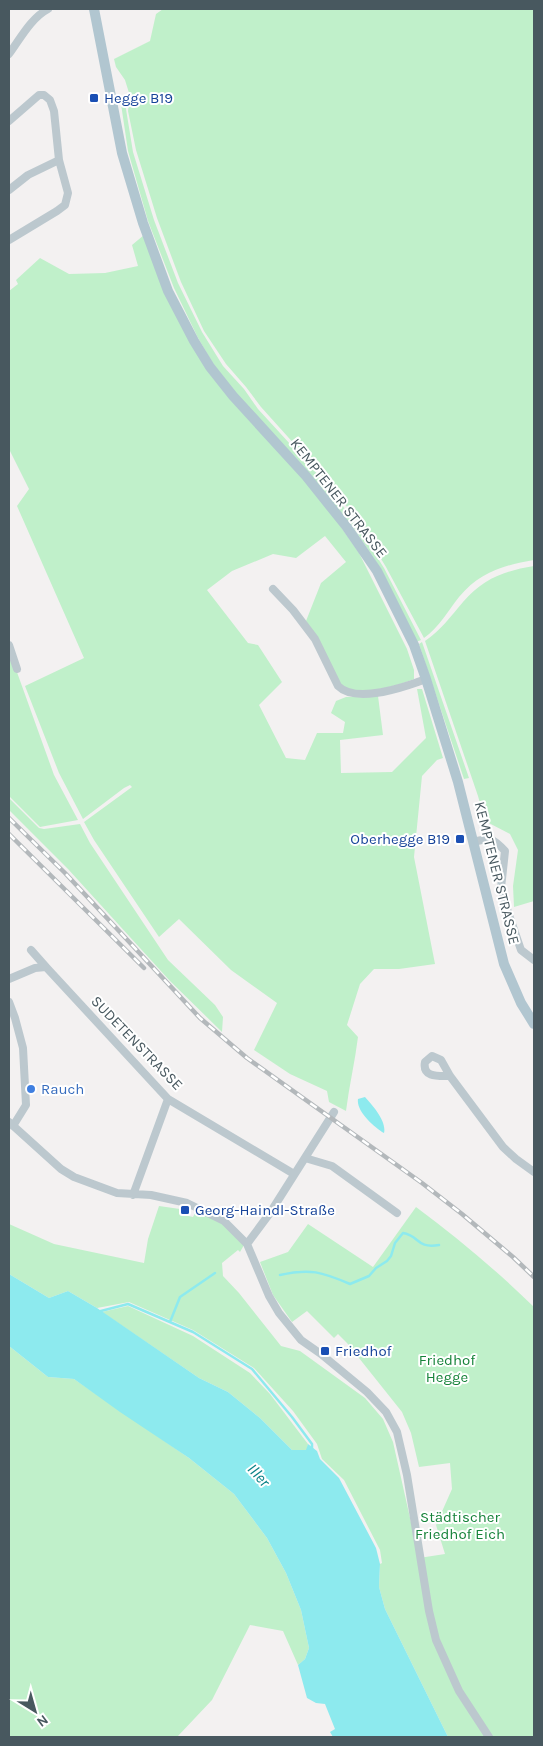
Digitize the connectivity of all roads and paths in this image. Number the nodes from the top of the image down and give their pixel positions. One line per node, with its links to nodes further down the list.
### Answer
1 (48, 9): 3 (street)
2 (94, 9): 11 (main road, KEMPTENER STRASSE)
3 (9, 54)
4 (9, 121): 5 (street)
5 (59, 160): 6 (street); 7 (street)
6 (9, 190)
7 (9, 240)
8 (273, 589): 11 (street)
9 (9, 645): 10 (street)
10 (17, 669)
11 (426, 679): 12 (main road, KEMPTENER STRASSE)
12 (474, 842): 14 (street); 18 (main road, KEMPTENER STRASSE)
13 (31, 950): 15 (street, SUDETENSTRASSE)
14 (534, 960)
15 (46, 967): 16 (street); 20 (street, SUDETENSTRASSE)
16 (9, 979)
17 (9, 1002): 22 (street)
18 (534, 1024)
19 (450, 1076): 24 (street)
20 (168, 1099): 25 (street, SUDETENSTRASSE); 26 (street)
21 (334, 1112): 23 (street)
22 (11, 1124): 26 (street)
23 (305, 1158): 25 (street); 27 (street)
24 (534, 1172)
25 (294, 1174): 28 (street)
26 (133, 1195): 28 (street)
27 (397, 1213)
28 (247, 1244): 29 (street)
29 (489, 1737)

